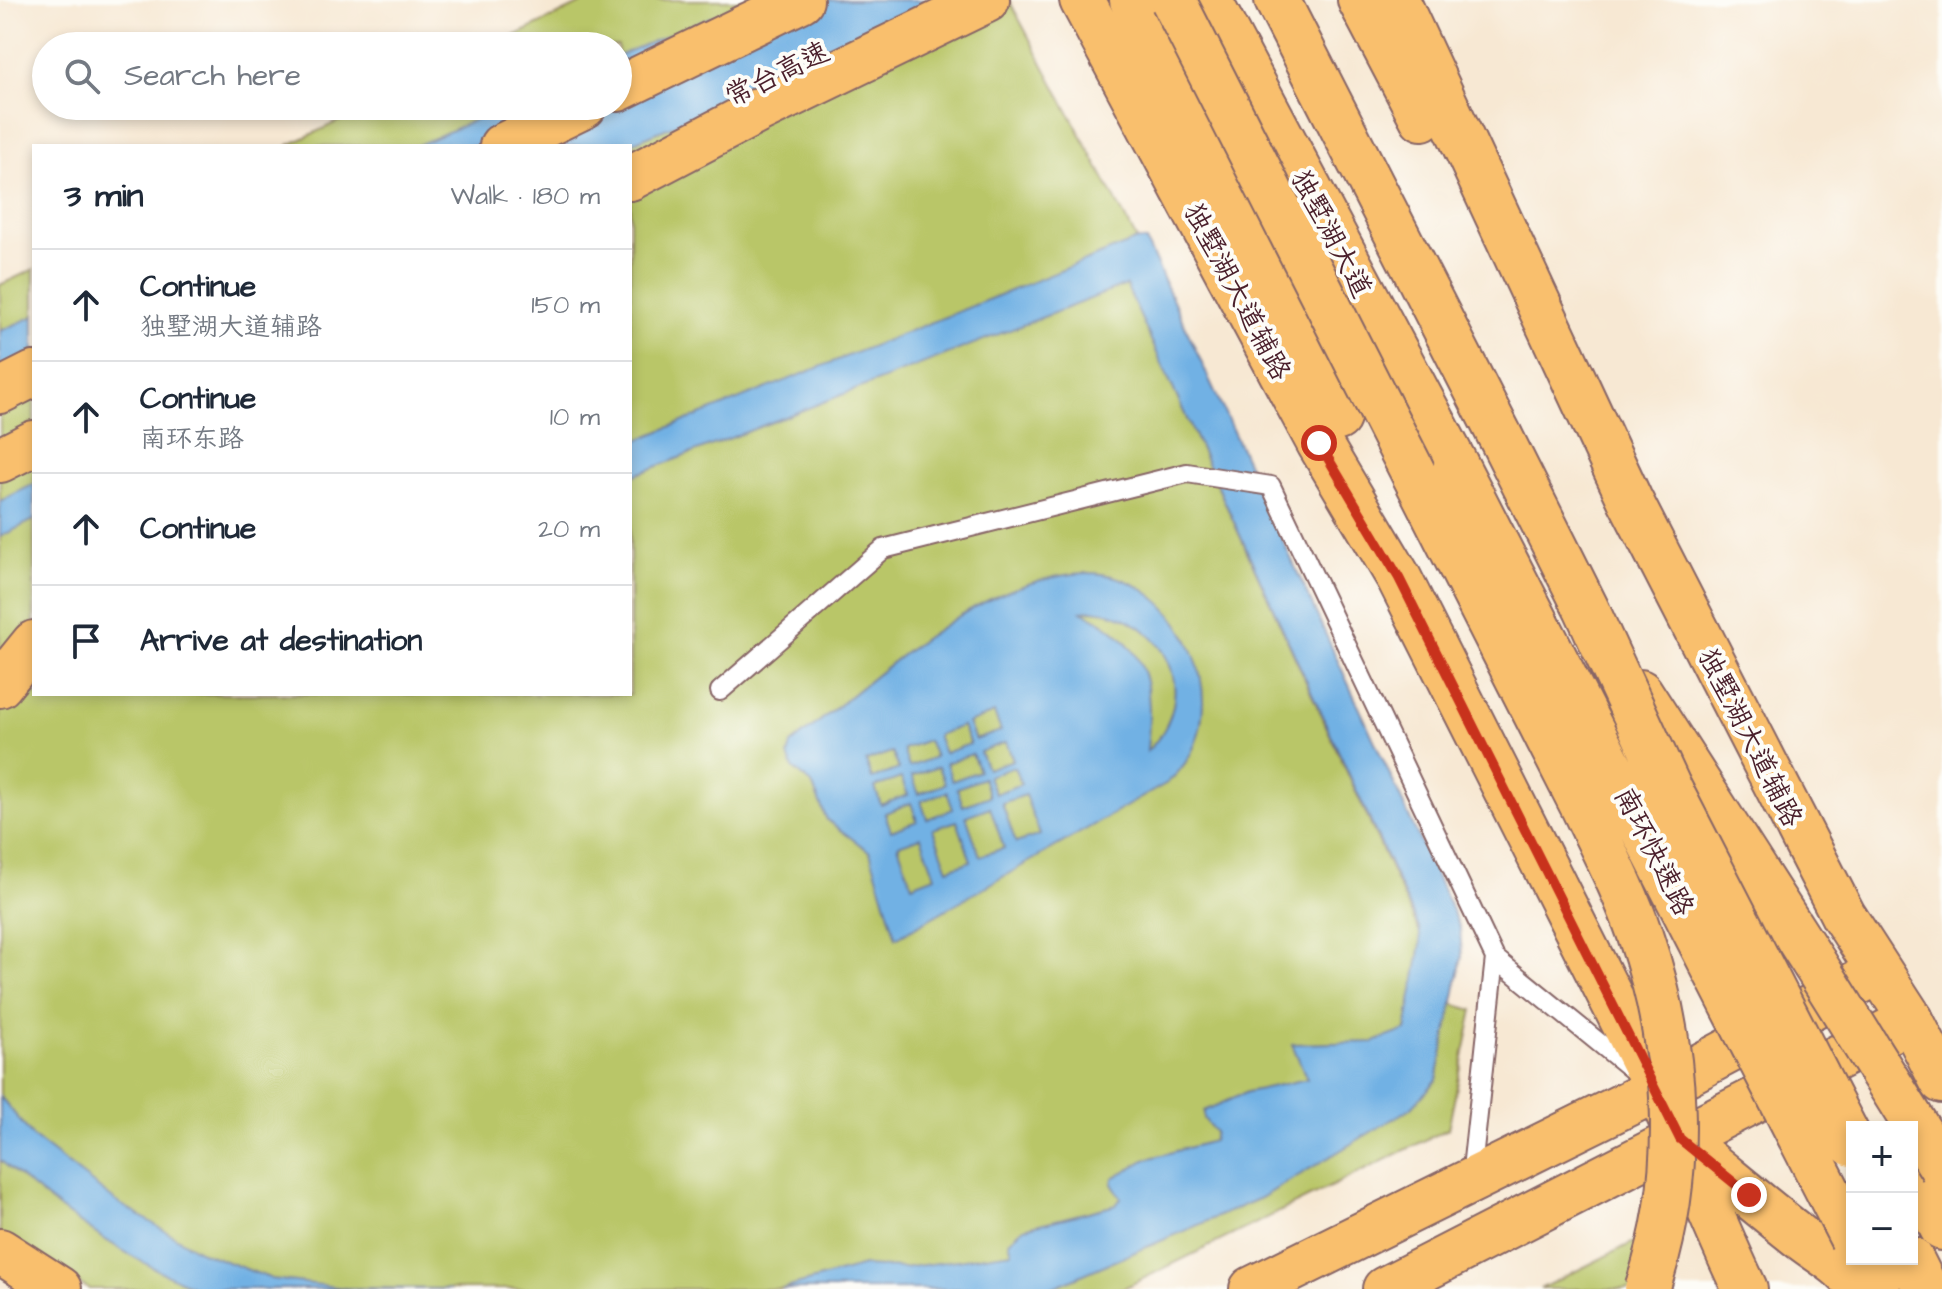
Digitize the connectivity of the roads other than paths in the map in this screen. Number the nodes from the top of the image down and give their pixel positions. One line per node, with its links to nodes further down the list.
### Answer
1 (801, 0): 11 (main road, 常台高速)
2 (924, 0): 14 (main road, 常台高速)
3 (987, 0): 15 (main road)
4 (1132, 0): 23 (main road, 独墅湖大道辅路)
5 (1173, 0): 50 (main road, bridge)
6 (1209, 0): 21 (main road, 独墅湖大道)
7 (1277, 0): 18 (main road, 独墅湖大道)
8 (1360, 0): 22 (main road, 独墅湖大道辅路)
9 (1397, 0): 22 (main road, 独墅湖大道辅路)
10 (1087, 9): 23 (main road, 独墅湖大道辅路)
11 (632, 82)
12 (555, 120): 13 (main road)
13 (506, 144)
14 (632, 145)
15 (632, 177)
16 (32, 375): 17 (main road)
17 (0, 391)
18 (1500, 436): 24 (main road, 南环快速路, bridge)
19 (32, 444): 20 (main road)
20 (0, 460)
21 (1456, 465): 40 (main road, 南环快速路, bridge)
22 (1630, 500): 30 (main road, 独墅湖大道辅路)
23 (1399, 578): 33 (main road, 独墅湖大道辅路)
24 (1586, 608): 29 (main road, bridge); 35 (main road, 南环快速路, bridge)
25 (32, 645): 26 (main road)
26 (0, 685)
27 (720, 691): 28 (lane)
28 (1495, 958): 33 (lane); 39 (lane)
29 (1814, 963): 34 (main road, bridge); 37 (main road, bridge)
30 (1878, 972): 31 (main road, 独墅湖大道辅路); 33 (main road)
31 (1911, 1020): 32 (main road, 独墅湖大道辅路); 36 (main road)
32 (1942, 1081)
33 (1657, 1089): 36 (main road, 独墅湖大道辅路); 39 (main road)
34 (1888, 1121)
35 (1846, 1132)
36 (1680, 1139): 49 (main road); 51 (main road, 独墅湖大道辅路); 52 (main road)
37 (1942, 1168)
38 (1918, 1180): 41 (main road)
39 (1471, 1183): 48 (main road)
40 (1846, 1226)
41 (1942, 1228)
42 (0, 1251): 47 (main road)
43 (1866, 1265): 53 (main road)
44 (1914, 1265): 54 (main road)
45 (0, 1283): 46 (main road)
46 (14, 1289)
47 (59, 1289)
48 (1252, 1289)
49 (1385, 1289)
50 (1647, 1289)
51 (1745, 1289)
52 (1860, 1289)
53 (1878, 1289)
54 (1926, 1289)

